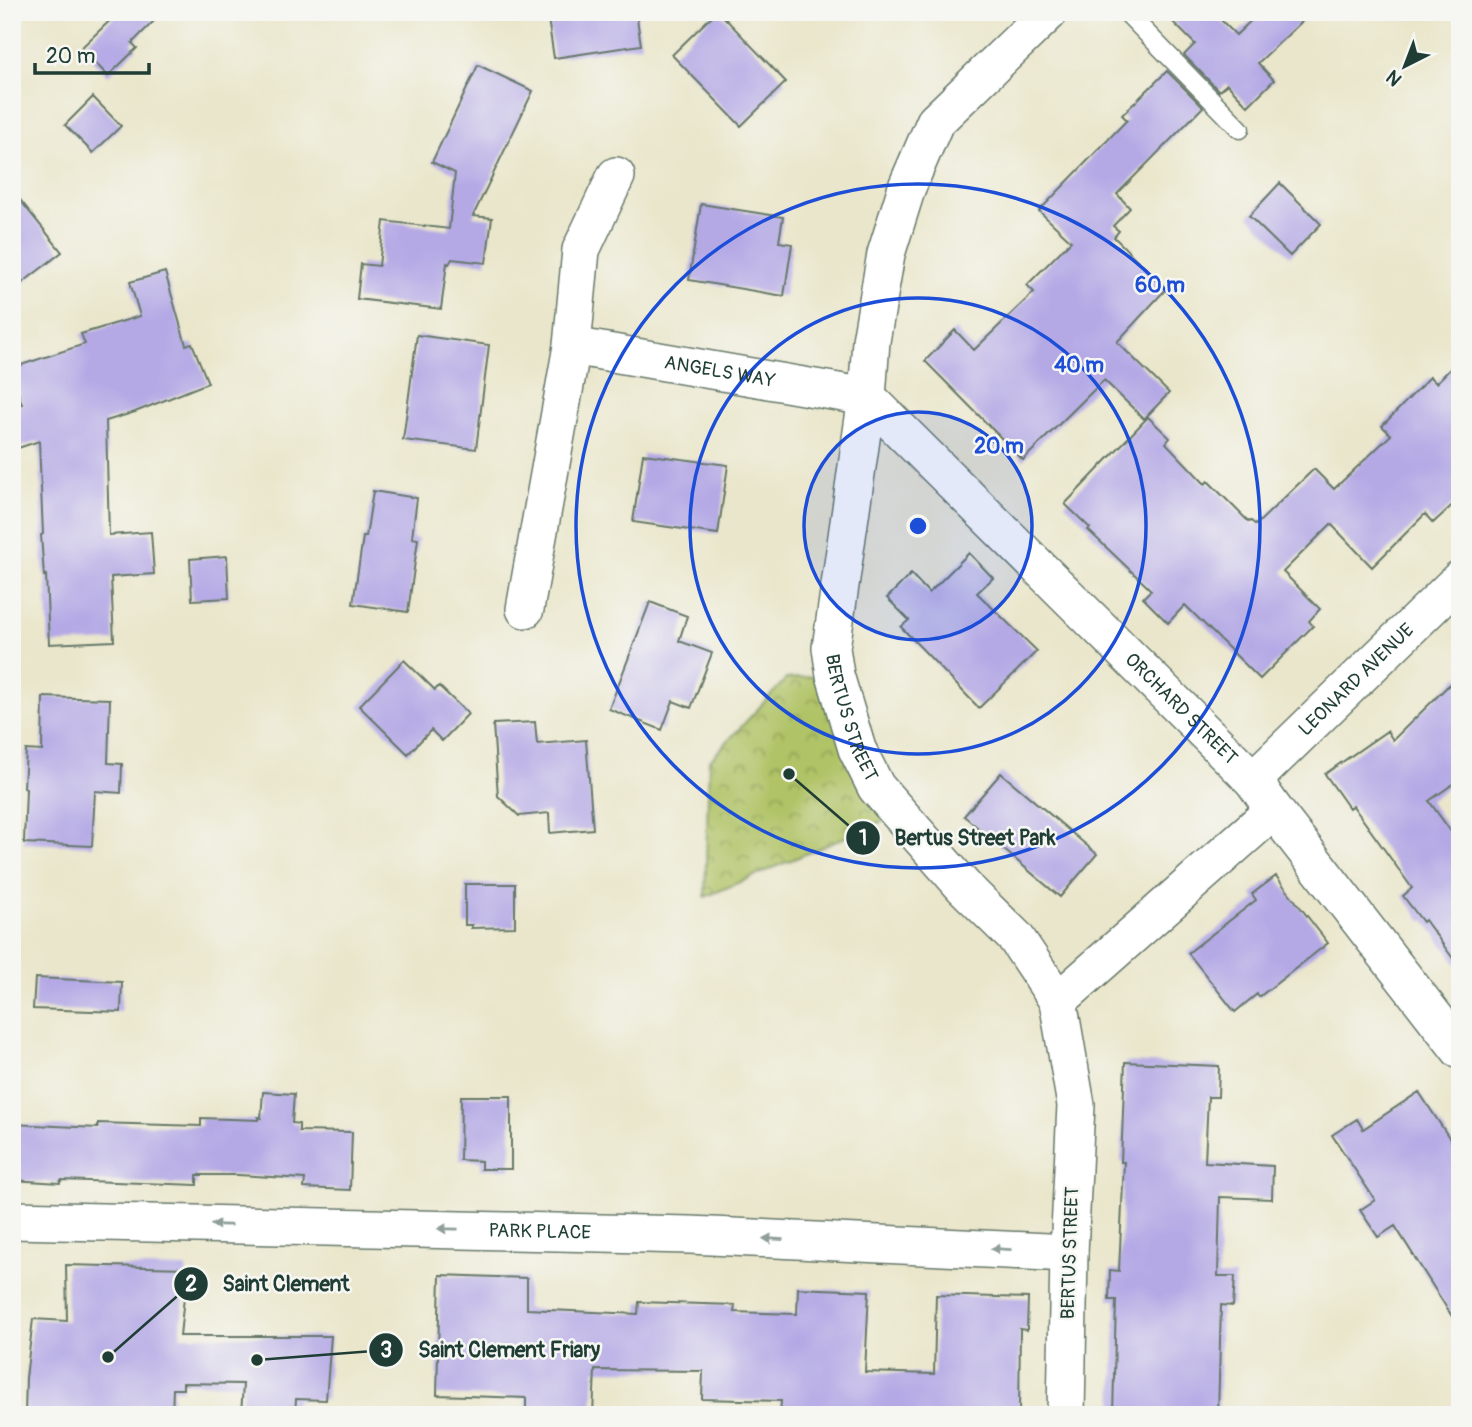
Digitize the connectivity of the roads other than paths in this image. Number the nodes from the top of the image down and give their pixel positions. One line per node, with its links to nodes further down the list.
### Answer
1 (1049, 12): 6 (street, BERTUS STREET)
2 (1126, 12): 3 (lane)
3 (1240, 129)
4 (617, 176): 5 (street)
5 (572, 346): 6 (street, ANGELS WAY); 8 (street)
6 (866, 397): 9 (street, ORCHARD STREET); 11 (street, BERTUS STREET)
7 (1460, 579): 9 (street, LEONARD AVENUE)
8 (525, 609)
9 (1253, 780): 10 (street, ORCHARD STREET)
10 (1274, 810): 11 (street); 12 (street, ORCHARD STREET)
11 (1058, 1001): 14 (street, BERTUS STREET)
12 (1460, 1050)
13 (12, 1220): 14 (street, PARK PLACE, one-way to 13)
14 (1069, 1253): 15 (street, BERTUS STREET)
15 (1066, 1415)

